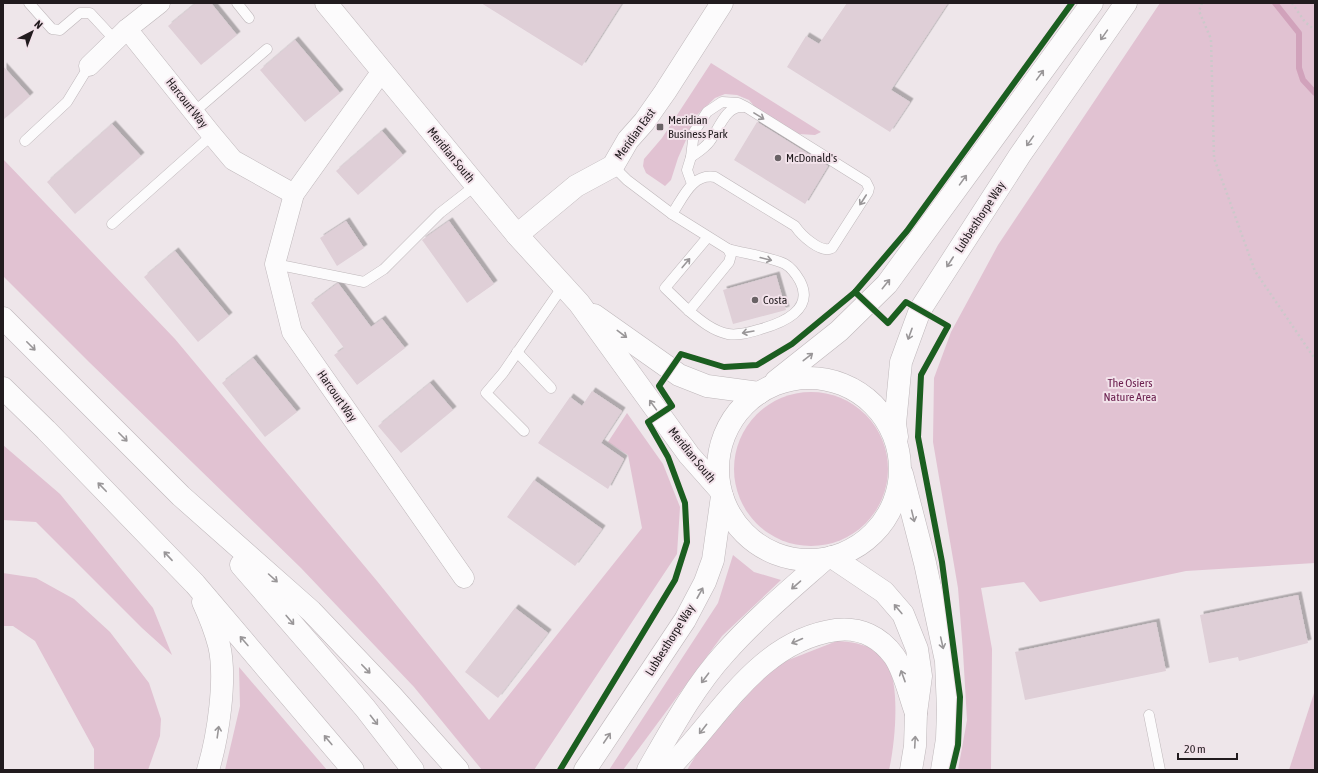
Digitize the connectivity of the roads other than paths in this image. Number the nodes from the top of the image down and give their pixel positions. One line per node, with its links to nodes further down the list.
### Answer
1 (29, 3): 9 (lane)
2 (237, 3): 8 (lane)
3 (326, 3): 12 (main road, Meridian South)
4 (722, 3): 18 (main road, Meridian East)
5 (1092, 3): 35 (main road, one-way to 5)
6 (1126, 3): 37 (main road, Lubbesthorpe Way, one-way to 37)
7 (152, 5): 9 (street)
8 (249, 18)
9 (121, 35): 11 (street); 14 (street, Harcourt Way)
10 (267, 48): 14 (lane)
11 (89, 66): 16 (lane)
12 (382, 71): 20 (main road, Meridian South); 21 (street, Harcourt Way)
13 (746, 107): 17 (lane); 17 (lane); 19 (lane, one-way to 19)
14 (194, 112): 15 (street, Harcourt Way)
15 (212, 135): 21 (street, Harcourt Way); 23 (lane)
16 (25, 141)
17 (691, 157): 19 (lane)
18 (612, 166): 22 (lane); 24 (main road, Meridian East)
19 (692, 184): 22 (lane)
20 (476, 185): 24 (main road, Meridian South); 27 (lane)
21 (294, 194): 27 (street, Harcourt Way)
22 (672, 214): 25 (lane)
23 (112, 224)
24 (517, 235): 28 (main road, Meridian South)
25 (707, 238): 26 (lane); 30 (lane, one-way to 25)
26 (728, 249): 30 (lane); 30 (lane, one-way to 30)
27 (275, 264): 41 (street, Harcourt Way)
28 (563, 286): 29 (main road, Meridian South); 32 (lane)
29 (579, 304): 35 (main road, Meridian South, one-way to 35); 38 (main road, Meridian South, one-way to 29)
30 (689, 311)
31 (3, 318): 39 (main road, one-way to 39)
32 (517, 352): 34 (lane); 36 (lane)
33 (3, 388): 42 (main road, one-way to 33)
34 (551, 388)
35 (762, 391): 37 (main road); 38 (main road)
36 (524, 431)
37 (900, 460): 40 (main road); 53 (main road, one-way to 53)
38 (721, 493): 40 (main road); 49 (main road, Lubbesthorpe Way, one-way to 38)
39 (181, 496): 47 (main road, one-way to 47); 48 (main road, one-way to 48)
40 (828, 558): 43 (main road, one-way to 40); 50 (main road, one-way to 50)
41 (464, 578)
42 (195, 584): 45 (main road, one-way to 42); 46 (main road, one-way to 42)
43 (916, 713): 51 (main road, one-way to 51); 52 (main road, one-way to 43)
44 (1149, 715): 54 (lane)
45 (208, 770)
46 (353, 770)
47 (413, 770)
48 (458, 770)
49 (585, 770)
50 (648, 770)
51 (667, 770)
52 (911, 770)
53 (942, 770)
54 (1160, 770)

